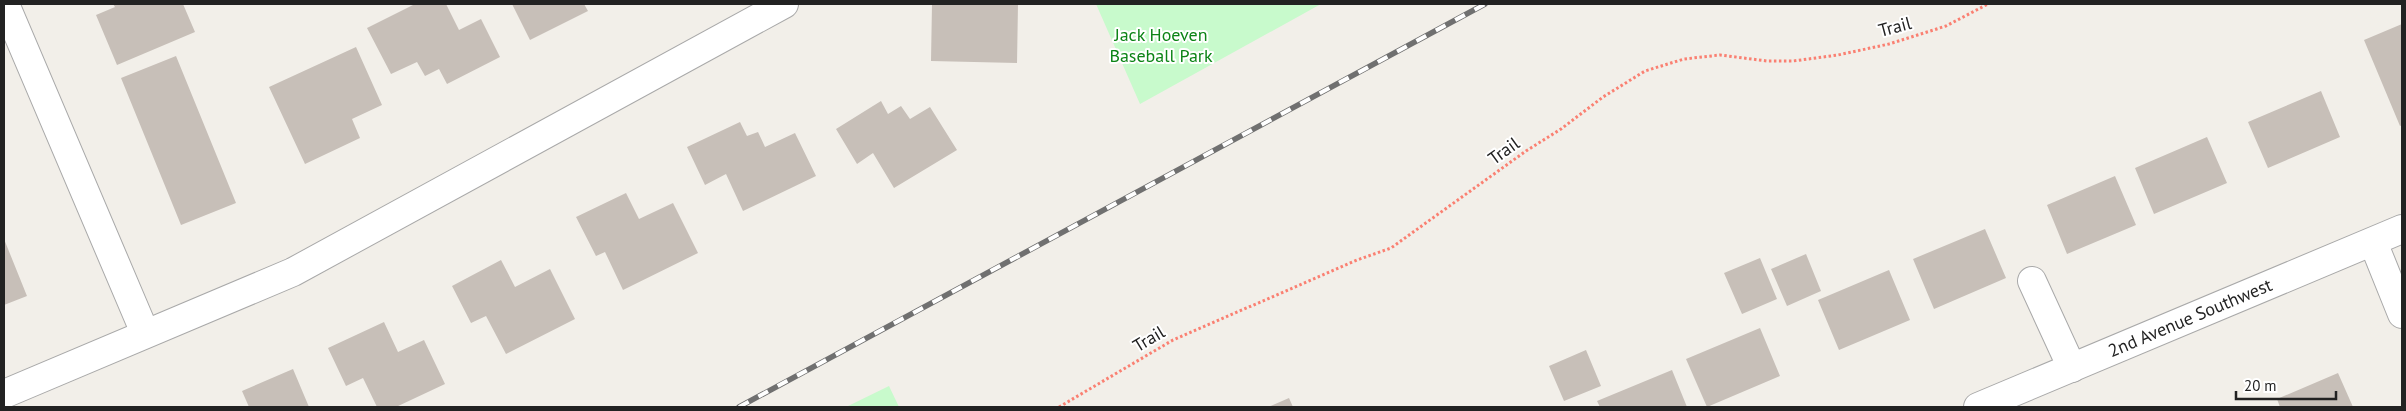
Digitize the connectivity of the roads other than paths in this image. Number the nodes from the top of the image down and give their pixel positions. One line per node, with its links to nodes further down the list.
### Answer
1 (5, 4): 7 (street)
2 (784, 4): 7 (street)
3 (2402, 229): 4 (street, 2nd Avenue Southwest)
4 (2373, 242): 6 (street); 8 (street, 2nd Avenue Southwest)
5 (2032, 281): 8 (street)
6 (2402, 314)
7 (145, 333): 9 (street)
8 (2072, 368): 10 (street, 2nd Avenue Southwest)
9 (4, 394)
10 (1978, 407)

